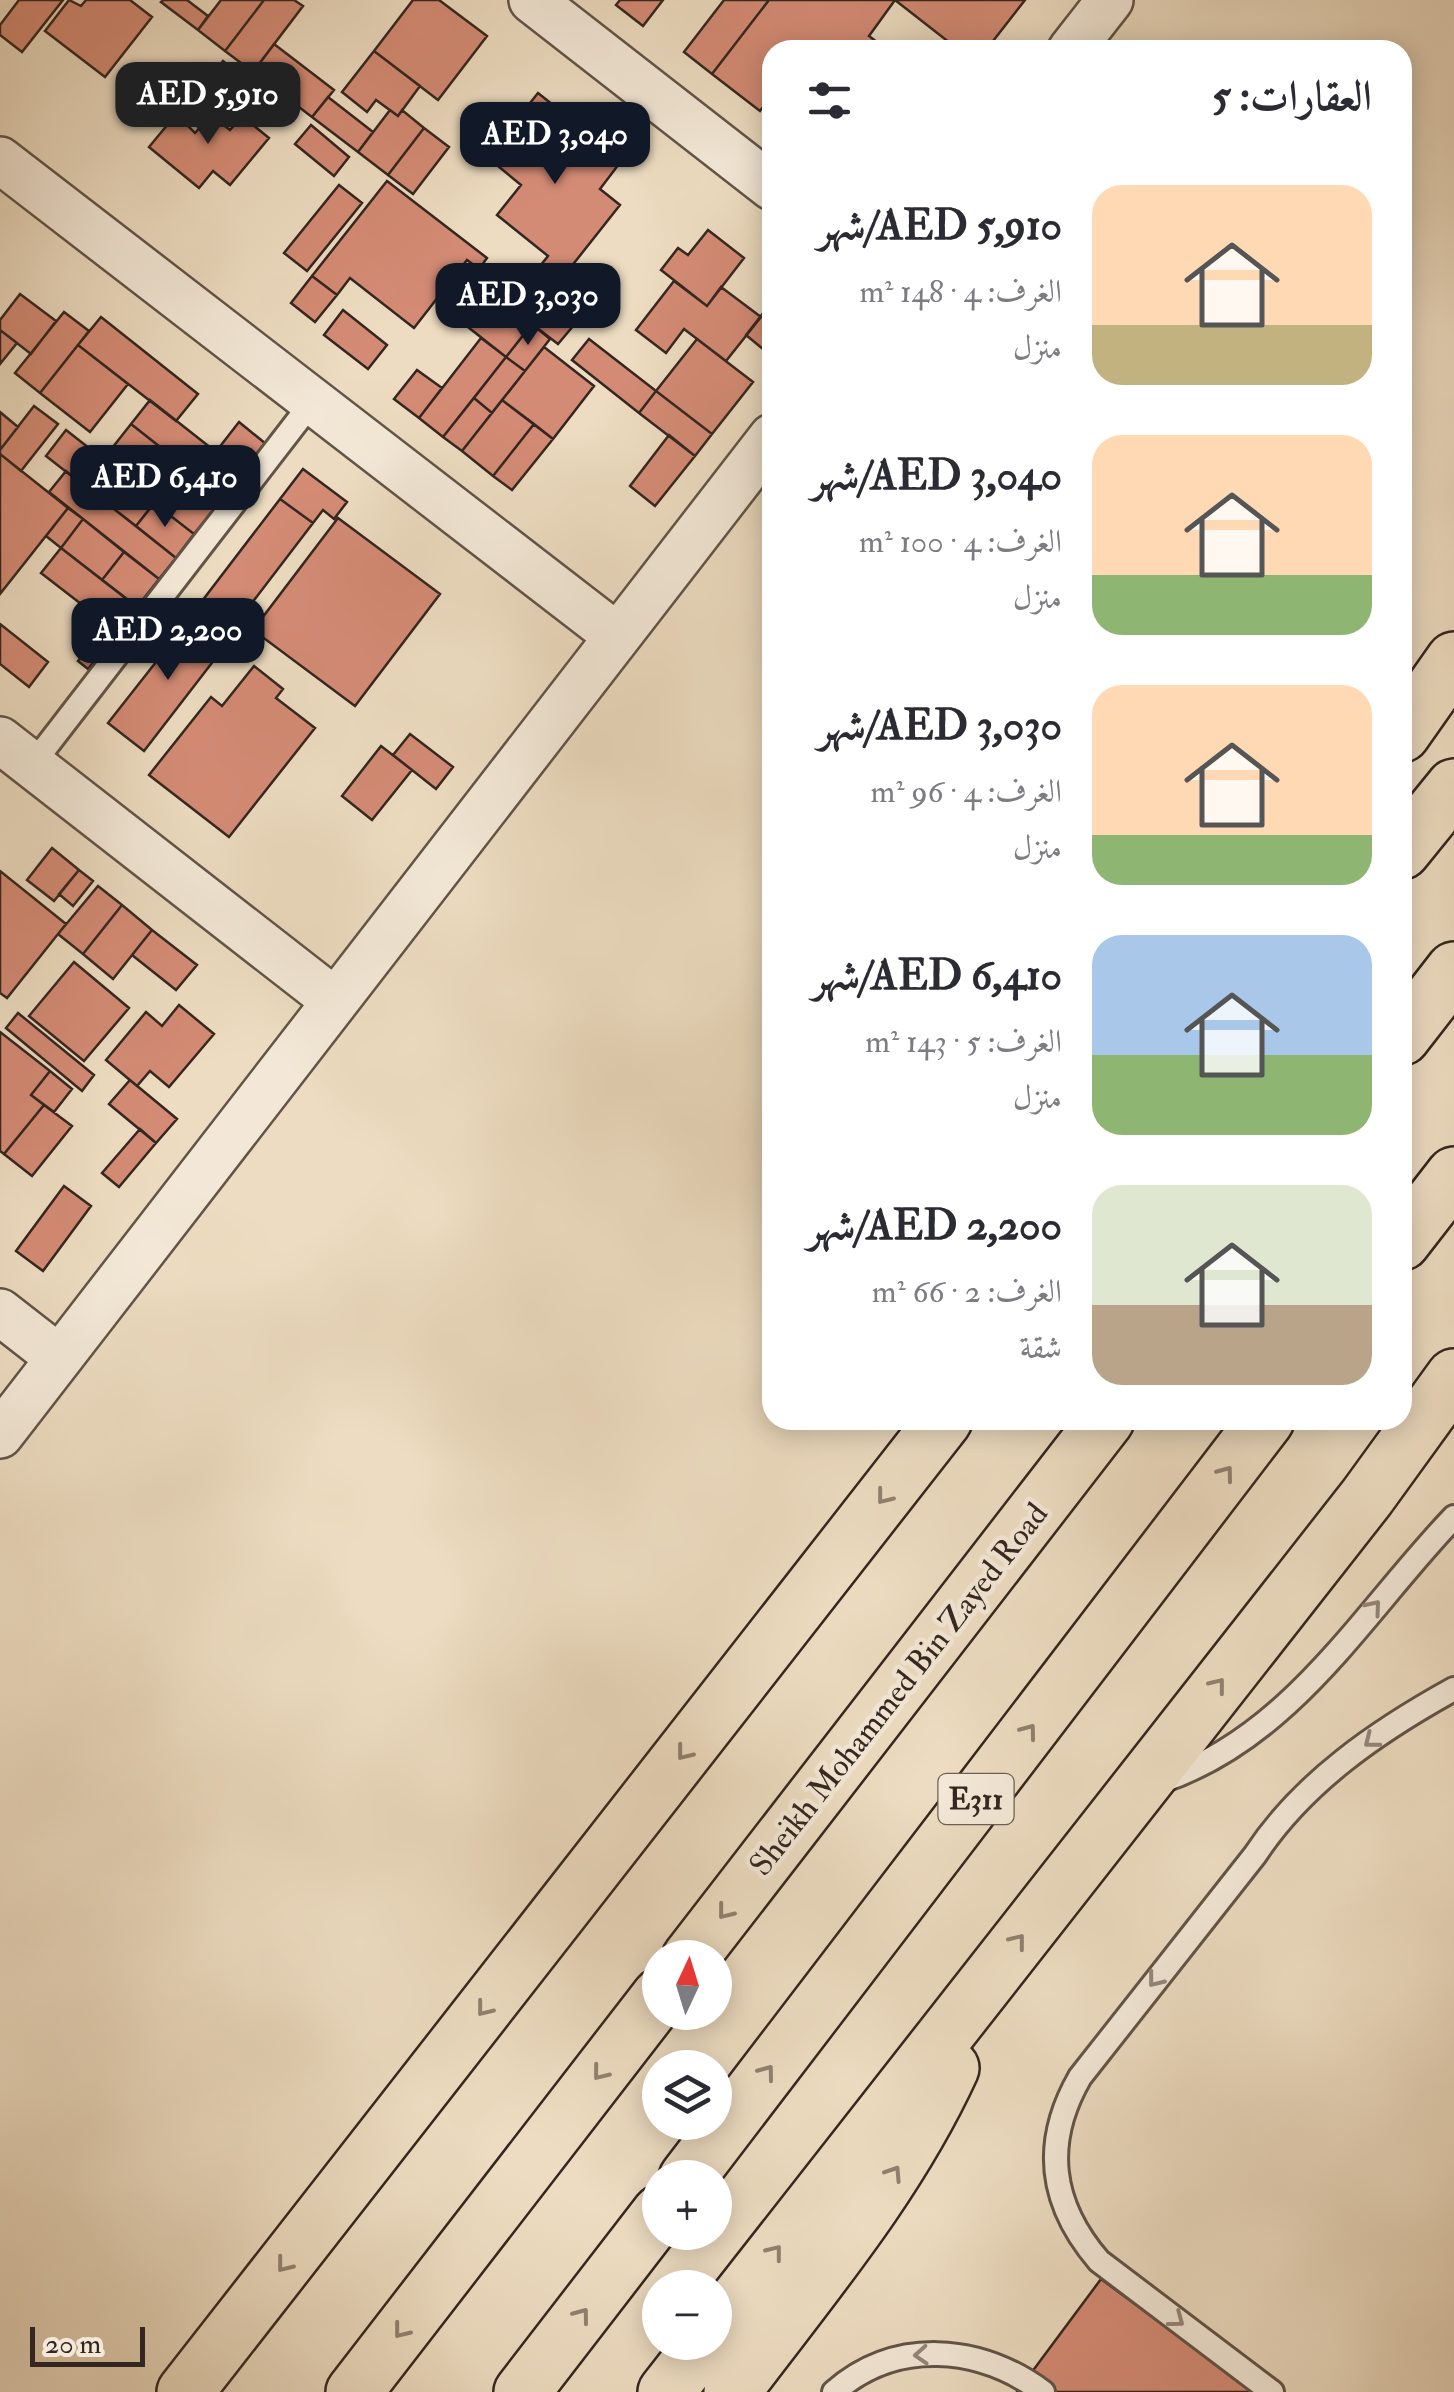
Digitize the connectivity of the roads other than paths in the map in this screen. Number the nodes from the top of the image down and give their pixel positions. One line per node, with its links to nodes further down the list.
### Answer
1 (532, 0): 5 (street)
2 (1110, 0): 3 (street)
3 (1080, 40)
4 (0, 160): 6 (street)
5 (762, 179)
6 (313, 401): 8 (street); 11 (lane)
7 (762, 450): 8 (street)
8 (617, 636): 15 (street)
9 (1454, 660): 10 (highway)
10 (1412, 720)
11 (16, 752): 15 (street)
12 (1454, 788): 13 (highway)
13 (1412, 839)
14 (1454, 970): 16 (highway)
15 (335, 1001): 20 (street)
16 (1412, 1023)
17 (1454, 1176): 18 (highway)
18 (1412, 1229)
19 (0, 1312): 20 (street)
20 (59, 1358): 26 (street)
21 (1454, 1377): 27 (highway)
22 (1454, 1413): 27 (highway)
23 (936, 1430): 39 (highway, one-way to 39)
24 (1098, 1430): 31 (highway, Sheikh Mohammed Bin Zayed Road, one-way to 31)
25 (1258, 1430): 34 (highway, E311, one-way to 25)
26 (0, 1435)
27 (1366, 1497): 30 (highway, one-way to 27)
28 (1454, 1517): 30 (lane, one-way to 28)
29 (1454, 1689): 47 (lane, one-way to 47)
30 (1135, 1791): 32 (highway, one-way to 30)
31 (704, 1940)
32 (986, 1984): 36 (highway, one-way to 32); 43 (highway, one-way to 32)
33 (642, 2019): 40 (highway, one-way to 40)
34 (701, 2160)
35 (642, 2235): 41 (highway, one-way to 35)
36 (732, 2307)
37 (690, 2360): 42 (highway)
38 (1016, 2372): 44 (lane, one-way to 44); 45 (lane); 46 (lane)
39 (185, 2392)
40 (354, 2392)
41 (522, 2392)
42 (666, 2392)
43 (732, 2392)
44 (834, 2392)
45 (1001, 2392)
46 (1042, 2392)
47 (1272, 2392)

